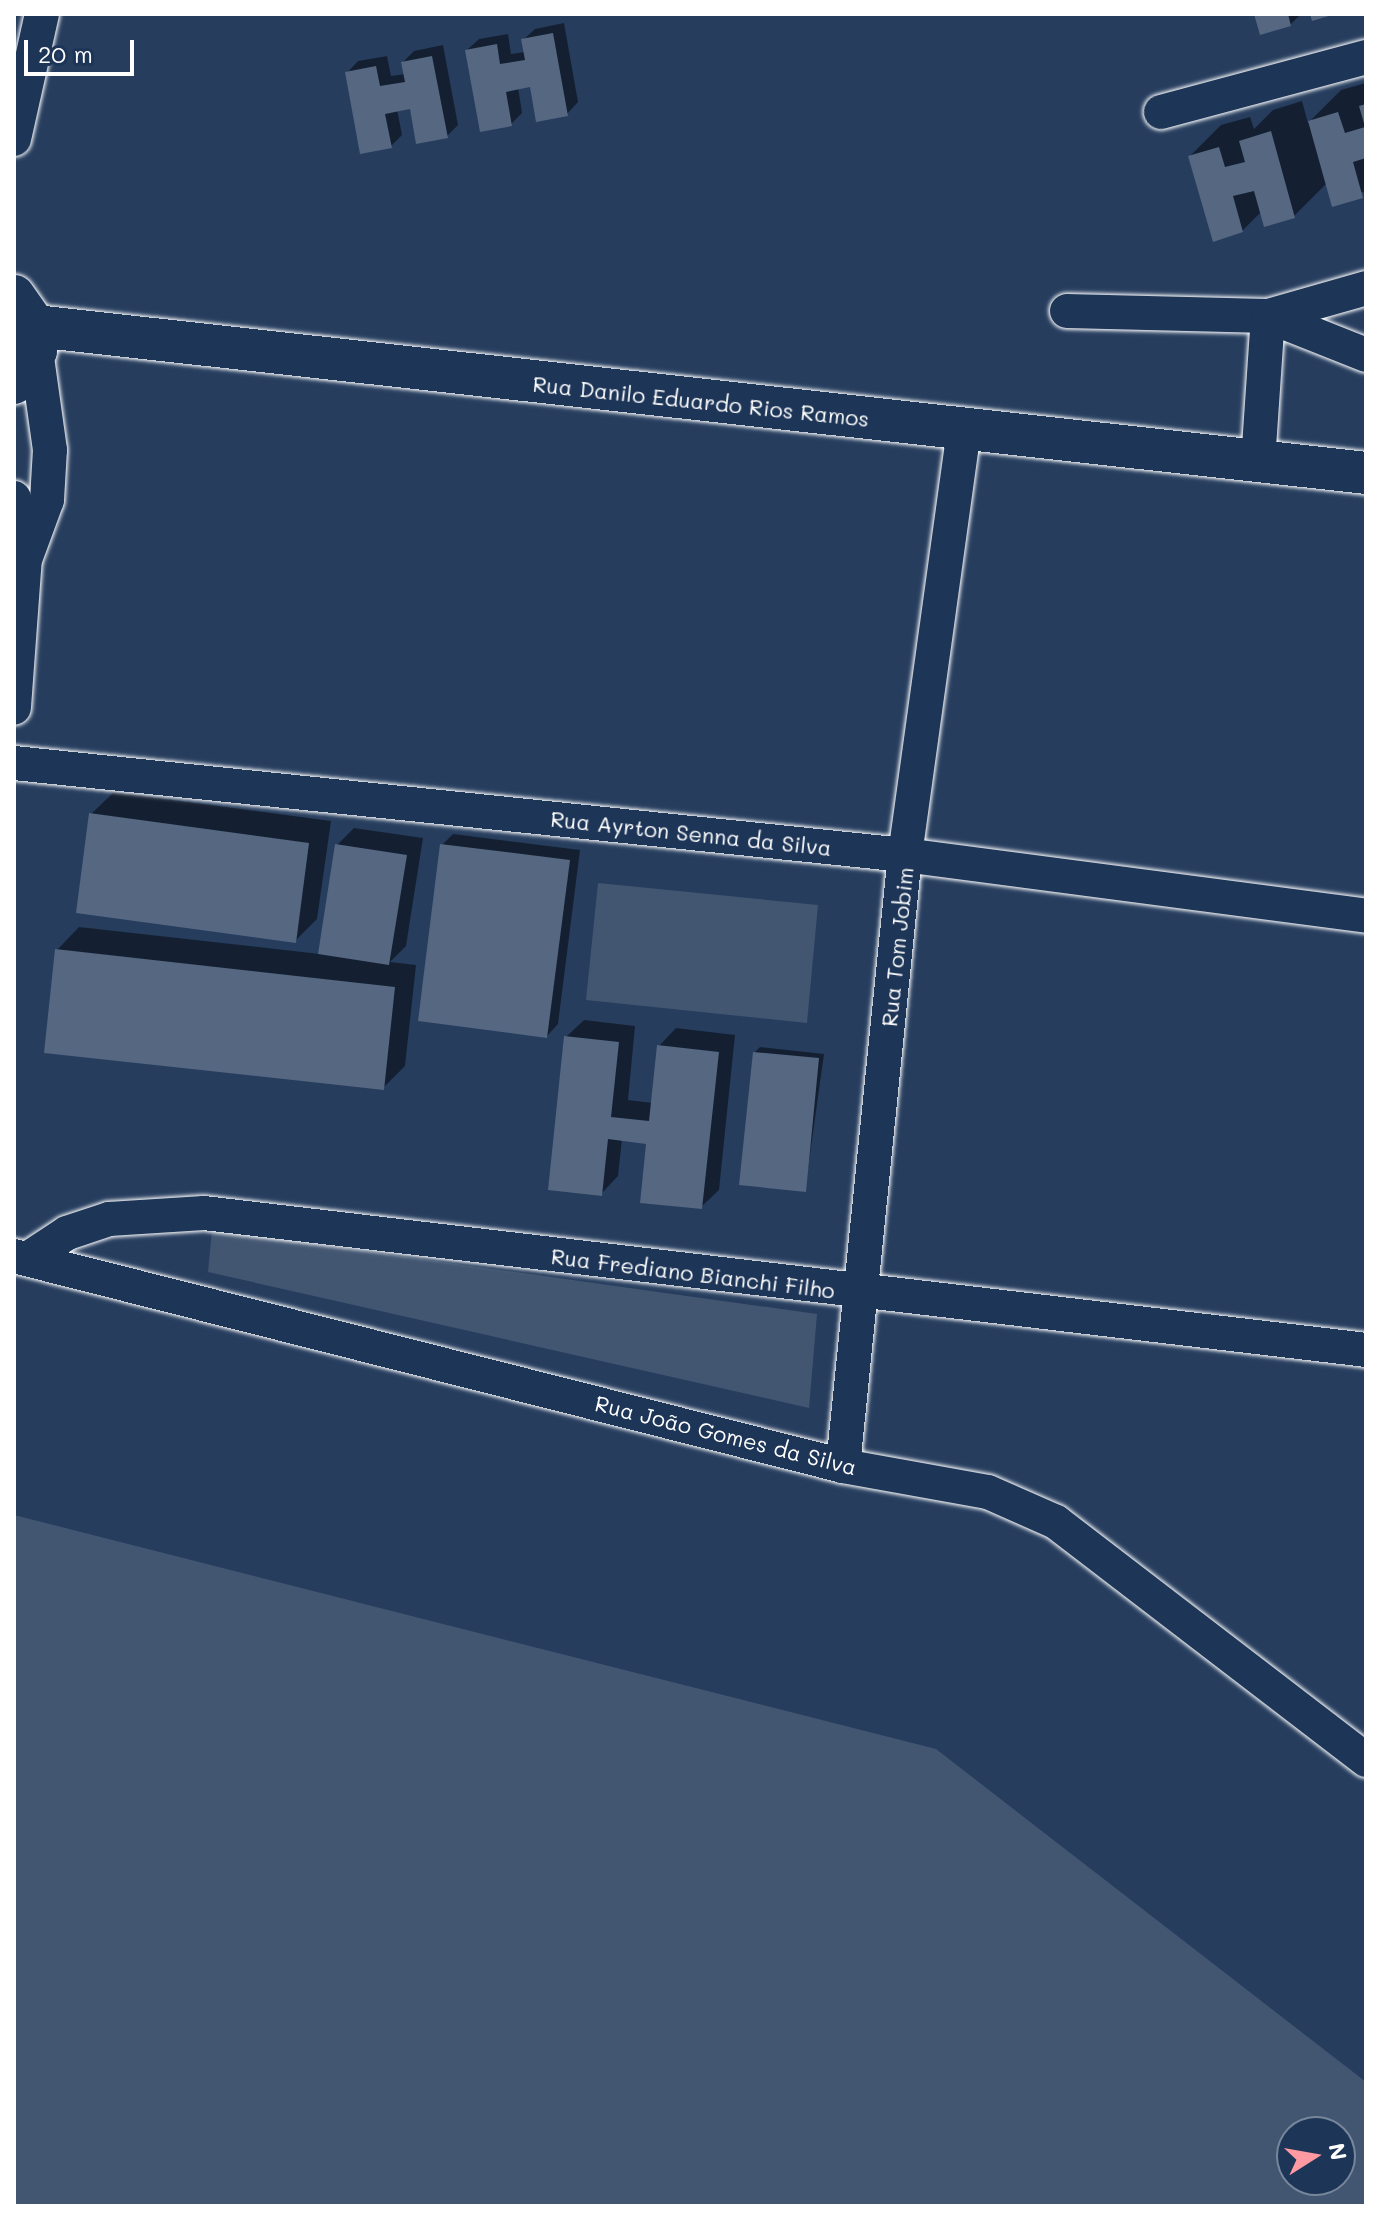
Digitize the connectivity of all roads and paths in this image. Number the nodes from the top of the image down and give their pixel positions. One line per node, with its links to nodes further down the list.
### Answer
1 (42, 14): 4 (street)
2 (1366, 57): 3 (street)
3 (1161, 112)
4 (14, 139)
5 (1366, 288): 7 (street)
6 (1067, 311): 7 (street)
7 (1268, 316): 9 (street); 11 (street)
8 (25, 339): 10 (street, Rua Danilo Eduardo Rios Ramos); 14 (street)
9 (1366, 355)
10 (964, 430): 11 (street, Rua Danilo Eduardo Rios Ramos); 17 (street, Rua Tom Jobim)
11 (1258, 462): 12 (street, Rua Danilo Eduardo Rios Ramos)
12 (1366, 473)
13 (14, 498): 14 (street)
14 (25, 557): 15 (street)
15 (14, 708)
16 (14, 763): 17 (street, Rua Ayrton Senna da Silva)
17 (905, 855): 18 (street, Rua Ayrton Senna da Silva); 20 (street, Rua Tom Jobim)
18 (1366, 916)
19 (22, 1257): 20 (street, Rua Frediano Bianchi Filho); 22 (street, Rua João Gomes da Silva)
20 (863, 1294): 21 (street, Rua Frediano Bianchi Filho); 22 (street, Rua Tom Jobim)
21 (1366, 1350)
22 (843, 1466): 23 (street, Rua João Gomes da Silva)
23 (1366, 1760)

